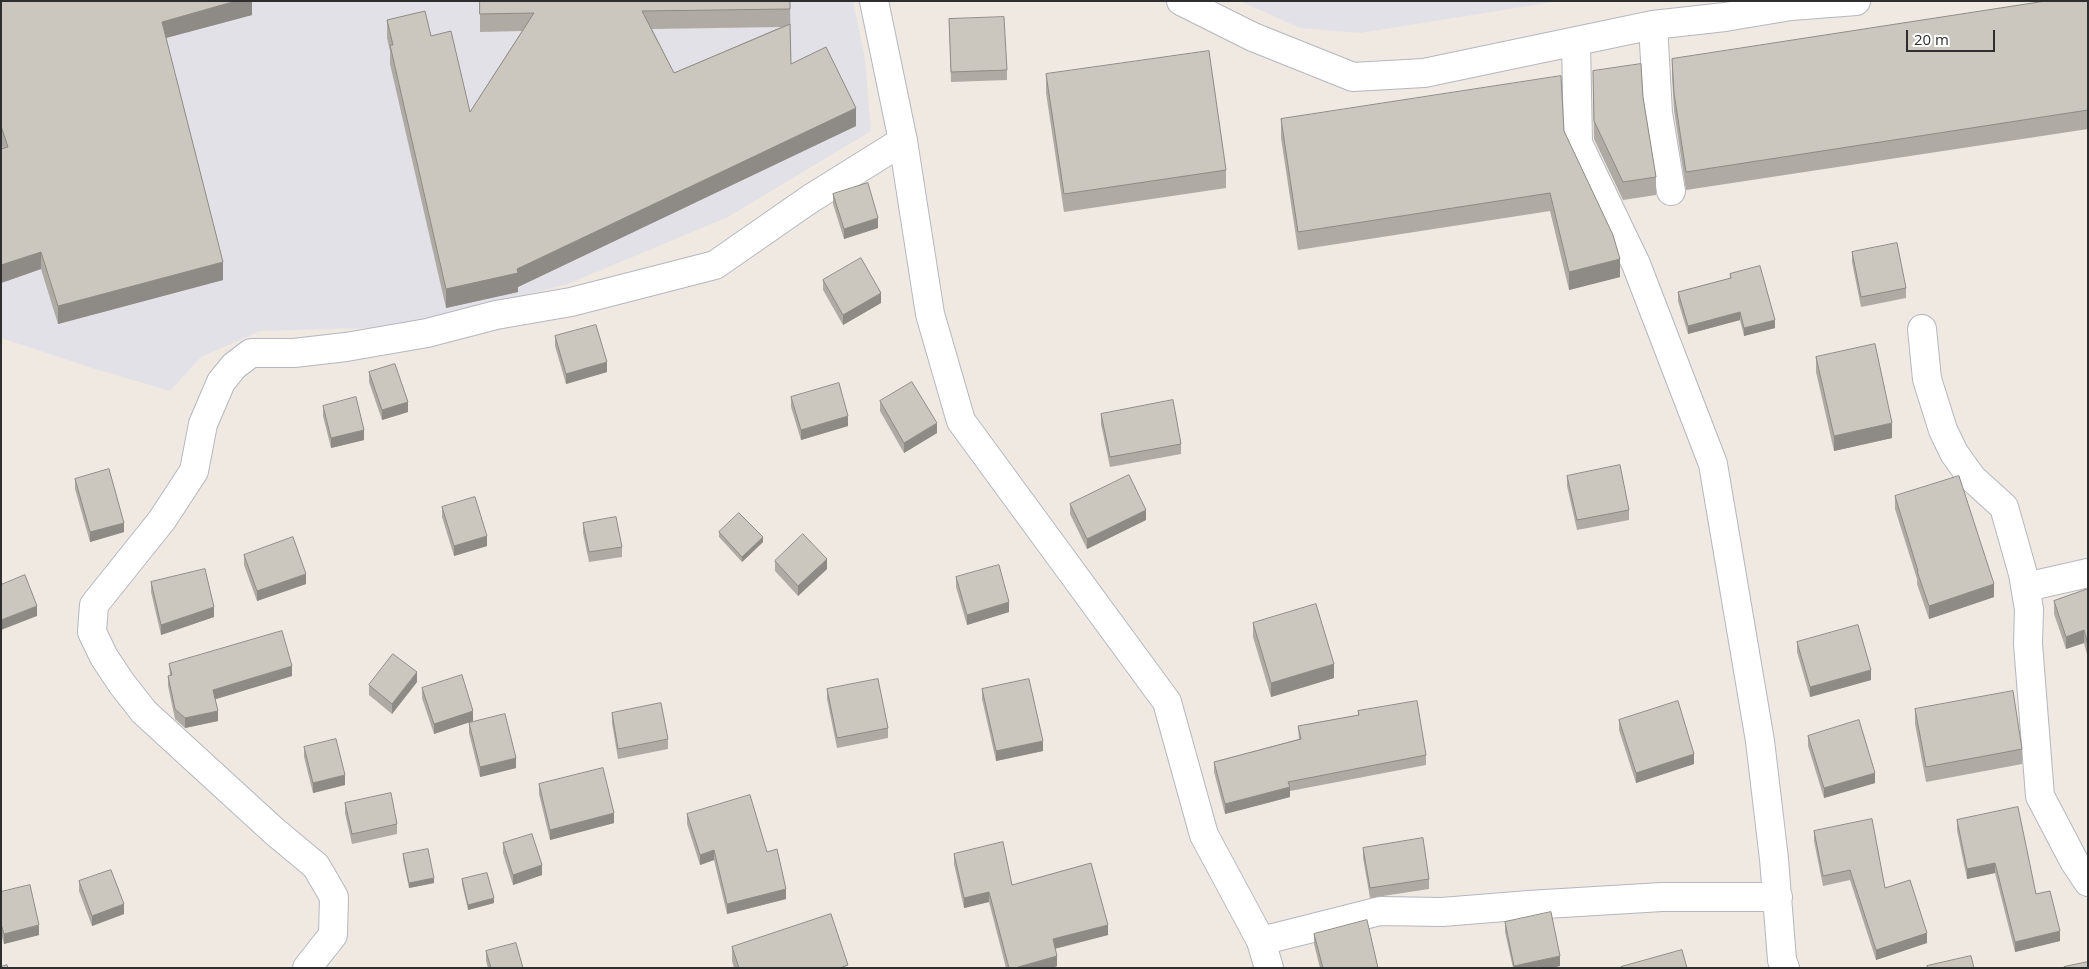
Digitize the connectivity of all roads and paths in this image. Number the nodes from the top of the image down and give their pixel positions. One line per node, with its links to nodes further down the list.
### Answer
1 (874, 1): 6 (street)
2 (1181, 1): 5 (street)
3 (1856, 1): 4 (street)
4 (1653, 26): 5 (street); 7 (street)
5 (1576, 42): 12 (street)
6 (903, 140): 13 (street); 14 (street)
7 (1671, 191)
8 (1922, 329): 10 (street)
9 (2088, 573): 10 (street)
10 (2026, 587): 11 (street)
11 (2088, 882)
12 (1778, 897): 13 (street); 16 (street)
13 (1260, 942): 15 (street)
14 (307, 968)
15 (1269, 968)
16 (1785, 968)

